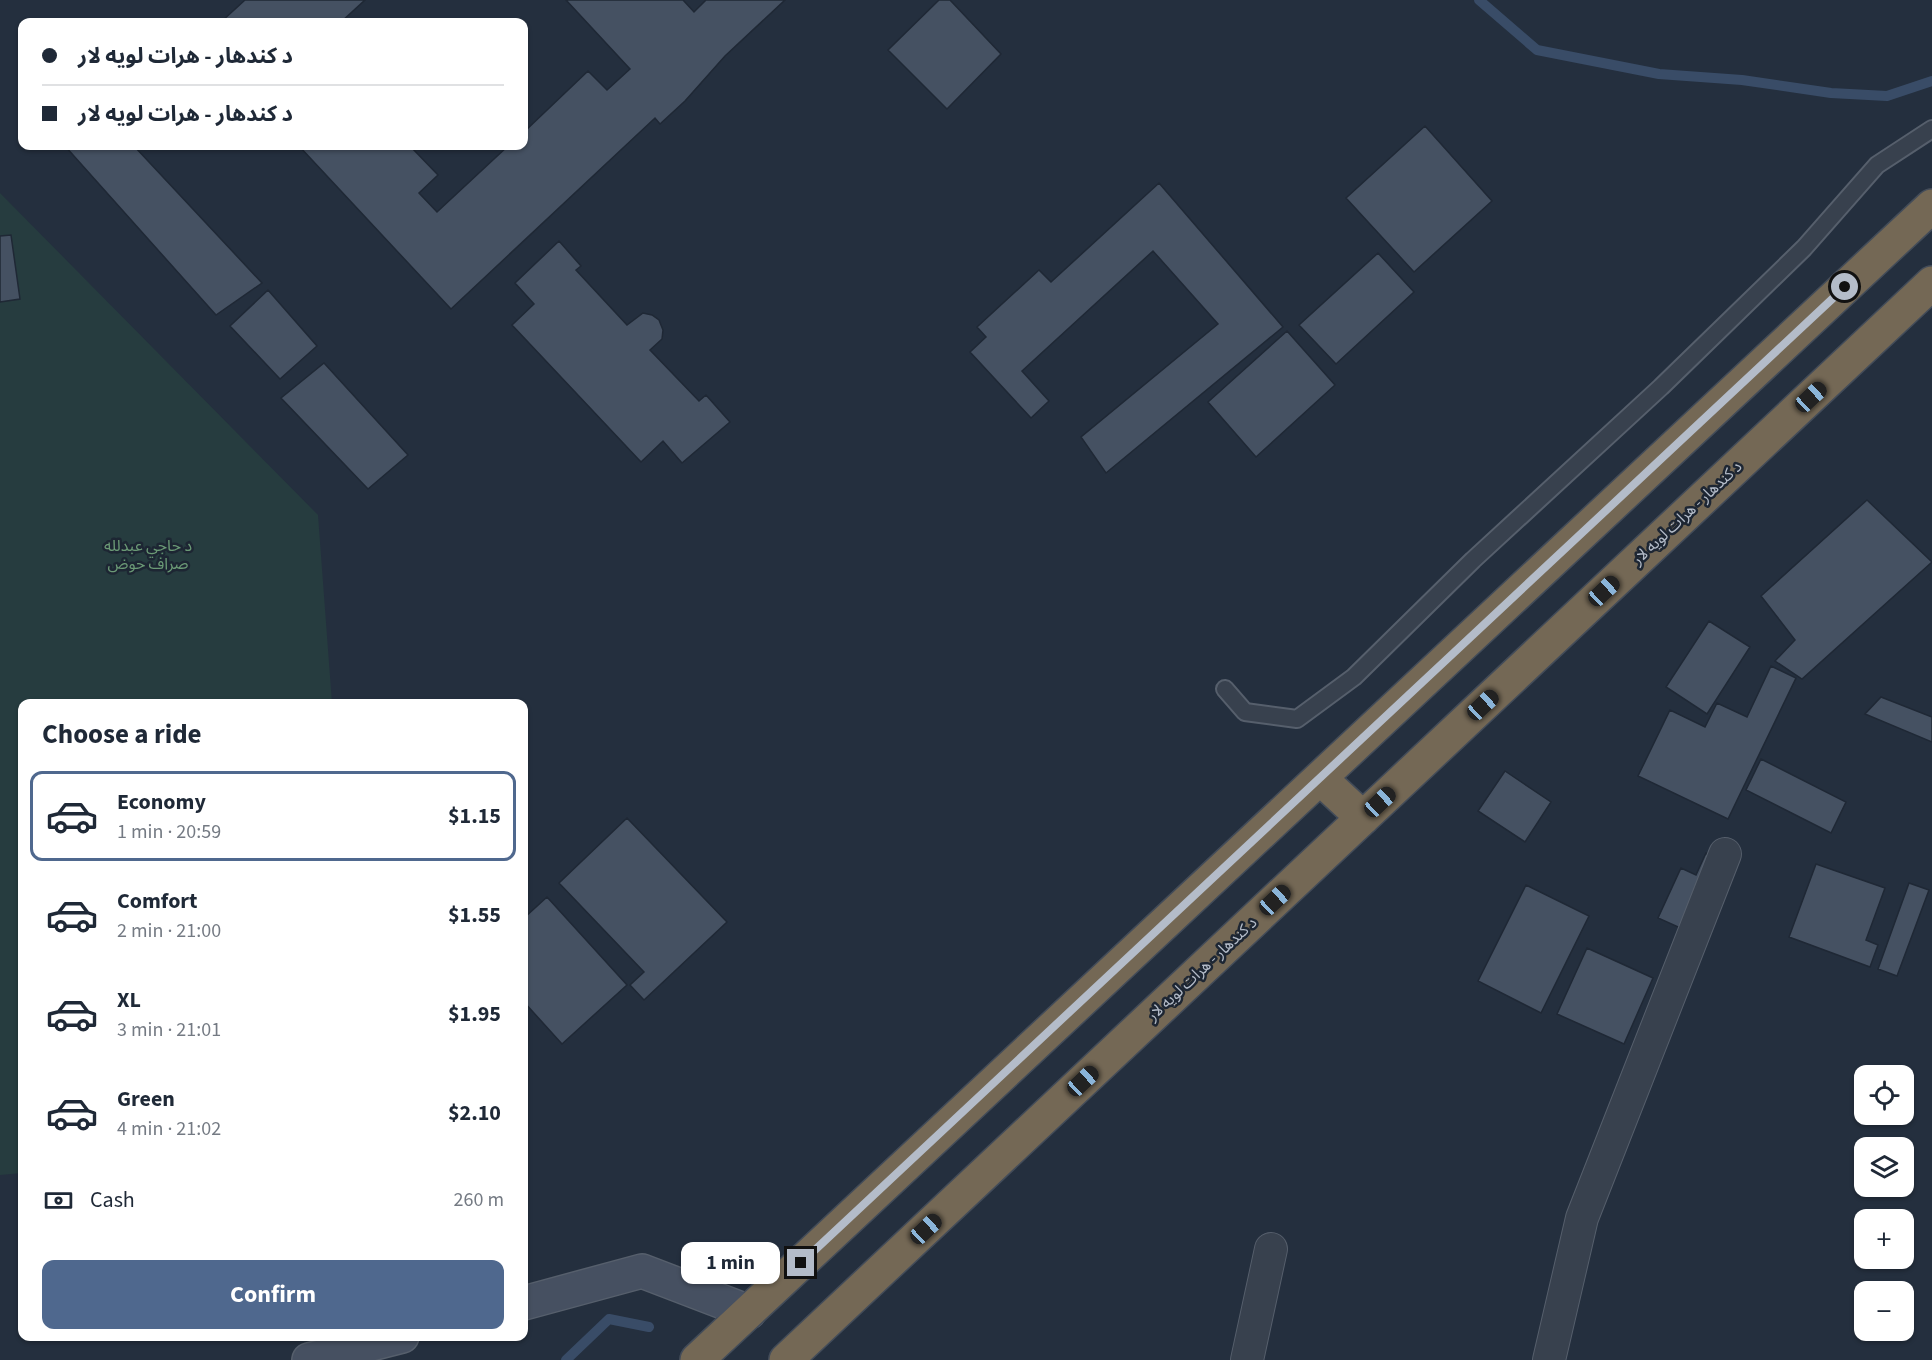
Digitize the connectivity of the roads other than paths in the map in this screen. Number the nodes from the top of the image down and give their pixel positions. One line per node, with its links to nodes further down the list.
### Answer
1 (1932, 129): 4 (lane)
2 (1932, 206): 5 (highway)
3 (1932, 283): 6 (highway, د کندهار - هرات لويه لار)
4 (1225, 688)
5 (1320, 778): 6 (highway); 10 (highway)
6 (1363, 818): 14 (highway, د کندهار - هرات لويه لار)
7 (1725, 854): 16 (street)
8 (1271, 1249): 15 (street)
9 (528, 1302): 10 (street)
10 (749, 1312): 13 (highway)
11 (383, 1341): 12 (street)
12 (309, 1360)
13 (698, 1360)
14 (786, 1360)
15 (1247, 1360)
16 (1549, 1360)

